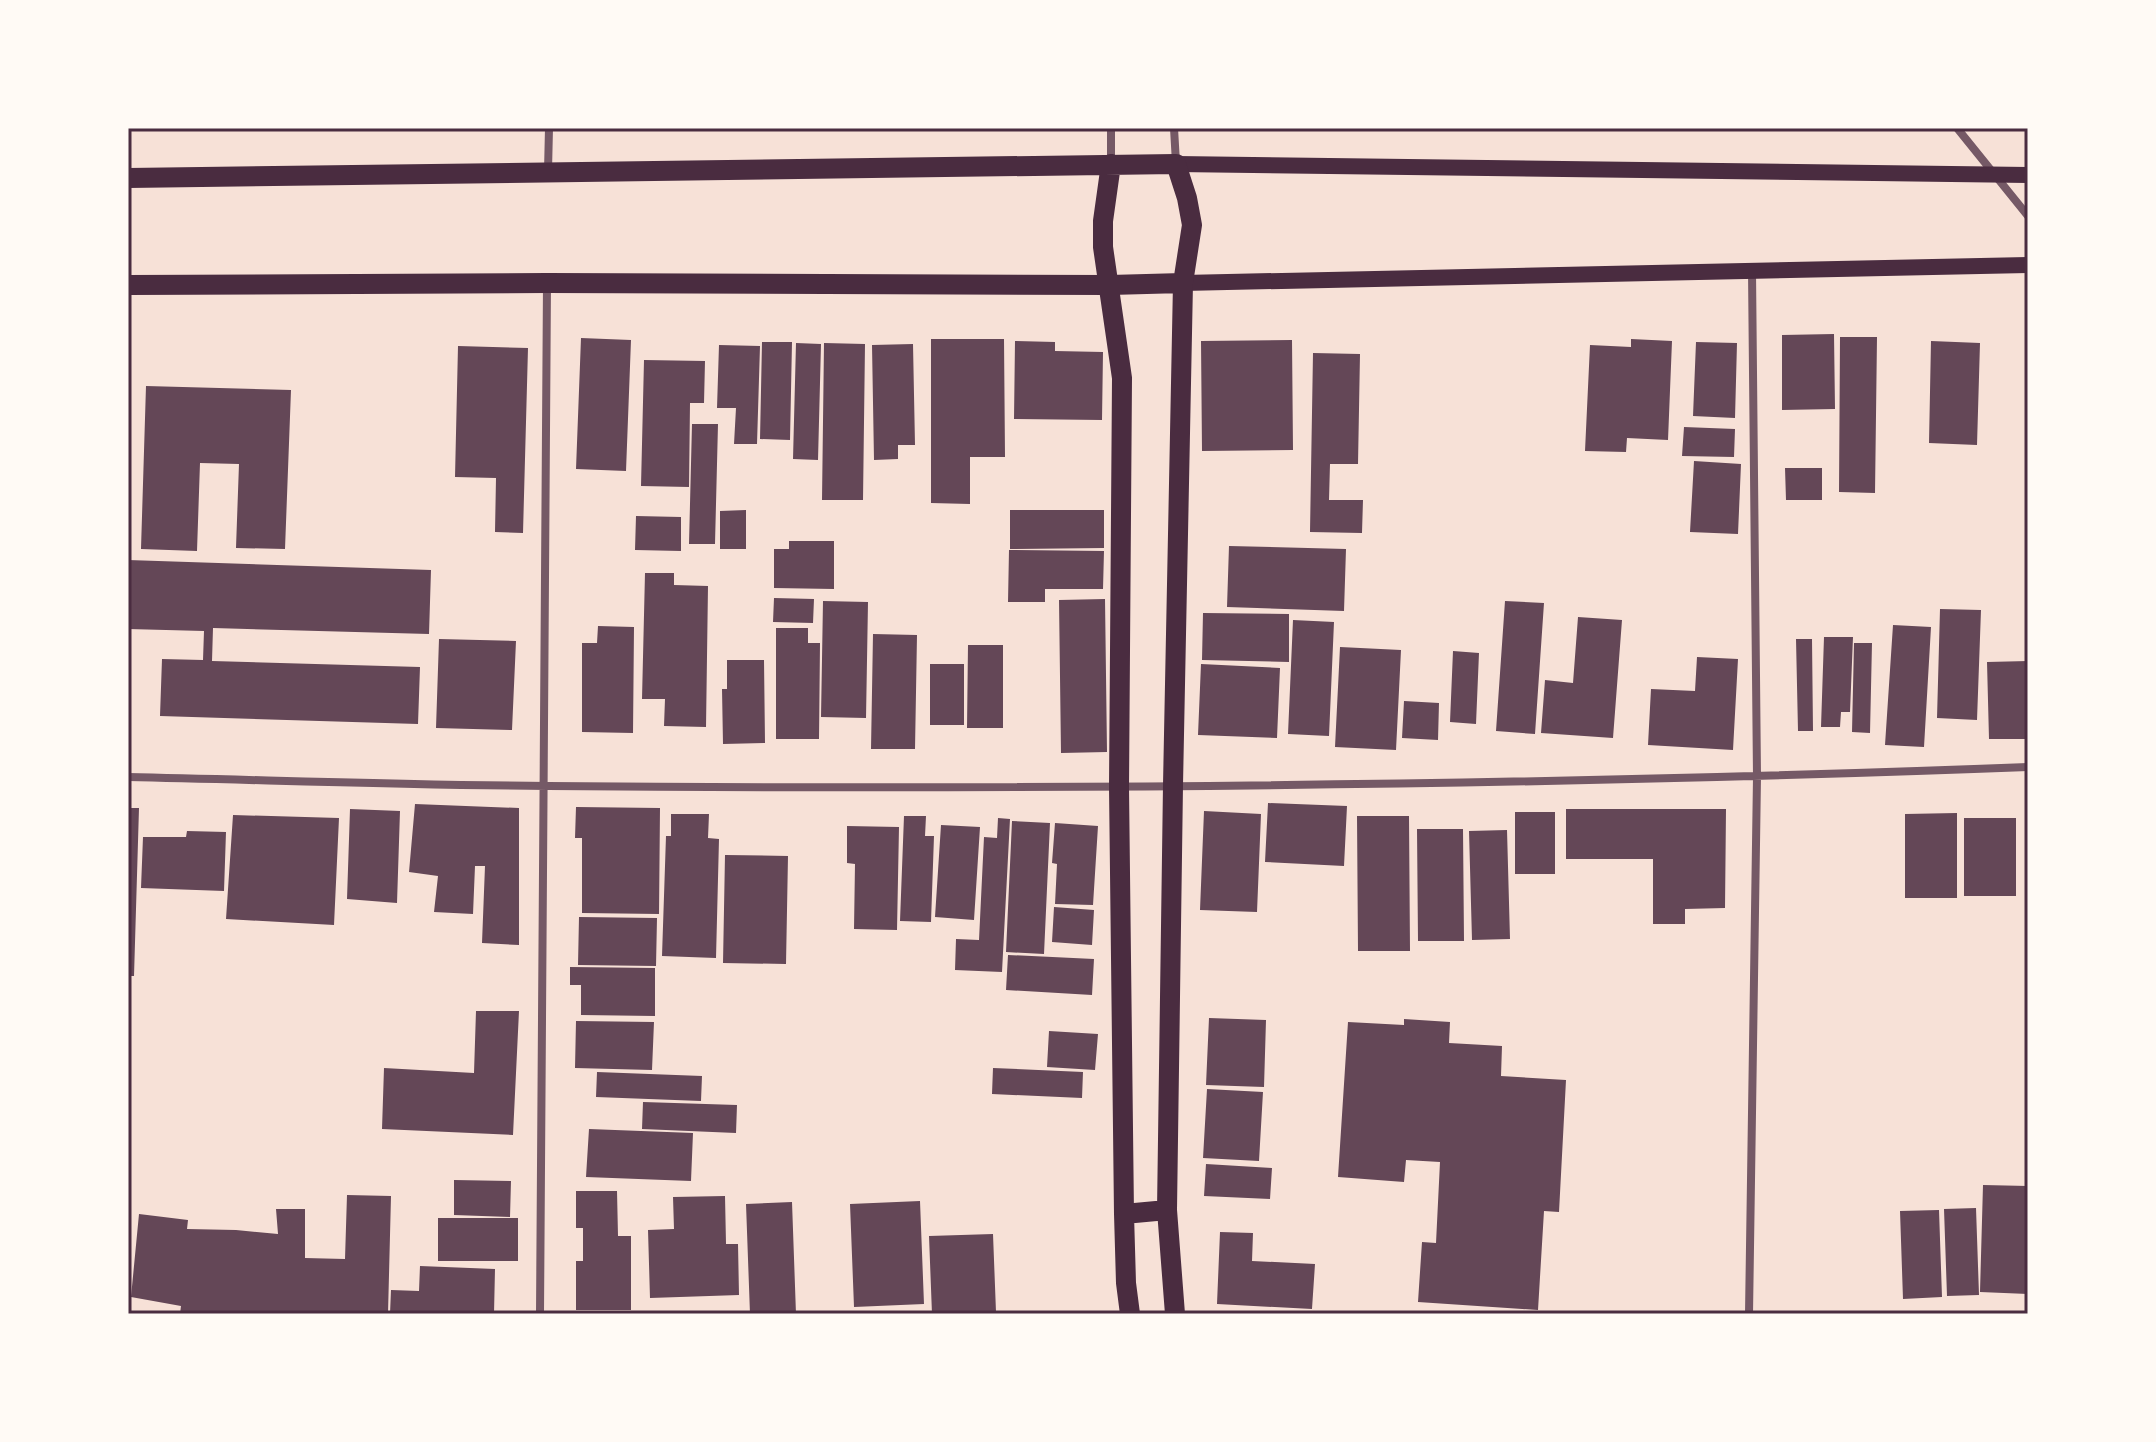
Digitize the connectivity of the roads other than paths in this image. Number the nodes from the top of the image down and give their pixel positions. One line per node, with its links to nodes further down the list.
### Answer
1 (549, 128): 7 (street)
2 (1111, 128): 5 (street)
3 (1174, 128): 6 (street)
4 (1957, 128): 8 (street)
5 (1111, 164): 6 (main road); 7 (main road); 17 (main road)
6 (1176, 164): 8 (main road); 15 (main road)
7 (548, 172): 10 (main road)
8 (1994, 174): 9 (main road); 11 (street)
9 (2028, 175)
10 (128, 178)
11 (2028, 216)
12 (2028, 265): 13 (main road)
13 (1752, 271): 15 (main road); 20 (street)
14 (547, 283): 16 (main road); 17 (main road); 22 (street)
15 (1183, 283): 17 (main road); 21 (main road)
16 (128, 285)
17 (1110, 285): 23 (main road)
18 (2028, 767): 20 (street)
19 (128, 777): 22 (street)
20 (1757, 777): 21 (street); 29 (street)
21 (1173, 785): 23 (street); 24 (main road)
22 (544, 786): 23 (street); 26 (street)
23 (1119, 787): 25 (main road)
24 (1167, 1210): 25 (main road); 28 (main road)
25 (1124, 1214): 27 (main road)
26 (540, 1314)
27 (1130, 1314)
28 (1175, 1314)
29 (1749, 1314)

